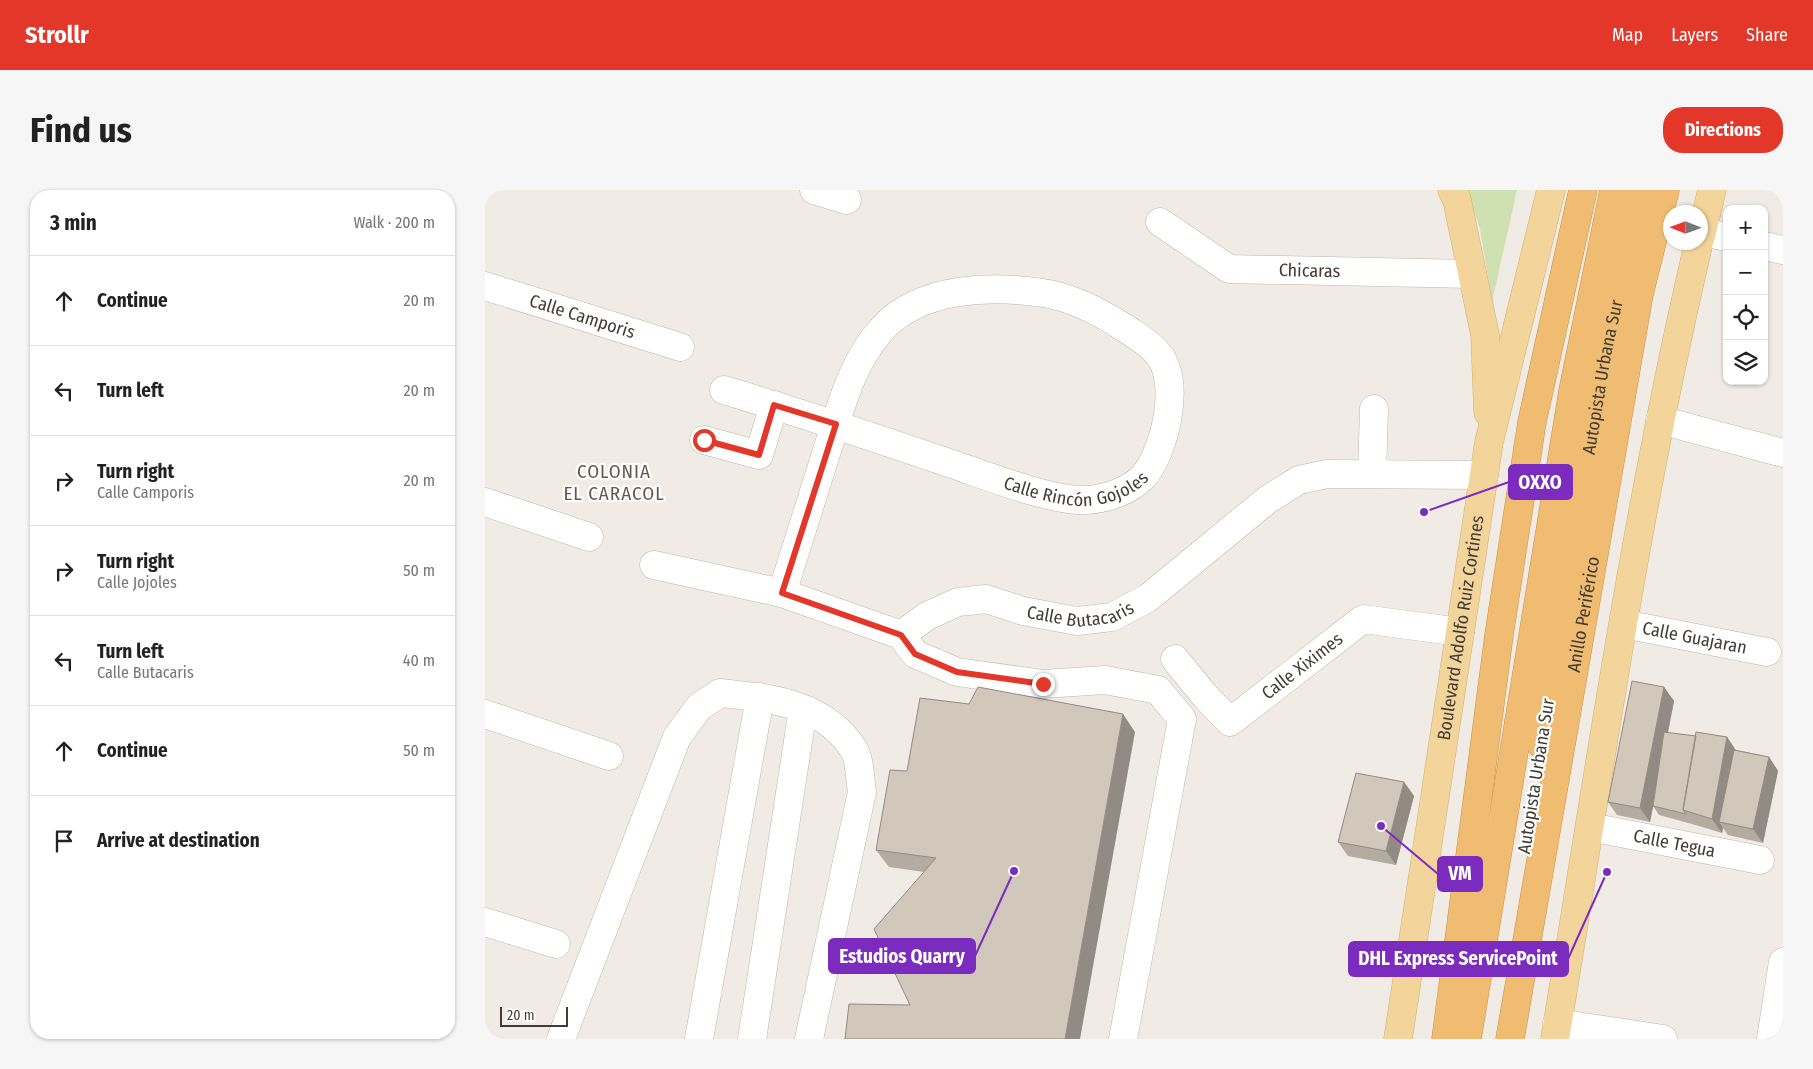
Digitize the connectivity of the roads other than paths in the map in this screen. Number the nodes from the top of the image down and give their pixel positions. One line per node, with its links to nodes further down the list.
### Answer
1 (814, 190): 9 (street)
2 (1452, 190): 15 (main road)
3 (1551, 190): 24 (main road, Boulevard Adolfo Ruiz Cortines)
4 (1583, 190): 53 (highway)
5 (1614, 190): 53 (highway, Autopista Urbana Sur)
6 (1641, 190): 54 (highway, Autopista Urbana Sur)
7 (1665, 190): 55 (highway, Anillo Periférico)
8 (1711, 190): 11 (main road)
9 (847, 200)
10 (1160, 222): 15 (street, Chicaras)
11 (1708, 225)
12 (1768, 247): 14 (street)
13 (1703, 250): 21 (main road)
14 (1783, 250)
15 (1472, 274): 24 (main road)
16 (485, 286): 17 (street, Calle Camporis)
17 (680, 347)
18 (724, 390): 19 (street)
19 (774, 405): 22 (street); 23 (street)
20 (1374, 409): 26 (street)
21 (1660, 420): 25 (street); 32 (main road)
22 (836, 424): 22 (street, Calle Rincón Gojoles); 31 (street, Calle Rincón Gojoles)
23 (704, 440)
24 (1489, 442): 27 (main road, Boulevard Adolfo Ruiz Cortines)
25 (1783, 453)
26 (1372, 474): 27 (street, Calle Butacaris); 34 (street, Calle Butacaris)
27 (1484, 475): 33 (main road, Boulevard Adolfo Ruiz Cortines)
28 (485, 502): 29 (street)
29 (589, 537)
30 (654, 565): 31 (street)
31 (782, 593): 34 (street)
32 (1624, 624): 35 (street, Calle Guajaran); 41 (main road)
33 (1460, 632): 36 (street, Calle Xiximes); 52 (main road, Boulevard Adolfo Ruiz Cortines)
34 (901, 635): 51 (street)
35 (1767, 652)
36 (1175, 659)
37 (760, 697): 38 (street); 47 (street); 48 (street)
38 (803, 708): 49 (street); 50 (street)
39 (485, 714): 40 (street)
40 (609, 756)
41 (1590, 827): 42 (street, Calle Tegua); 46 (main road)
42 (1760, 860)
43 (485, 922): 44 (street)
44 (556, 944)
45 (1783, 962): 57 (street)
46 (1556, 1031): 56 (street)
47 (561, 1039)
48 (699, 1039)
49 (752, 1039)
50 (809, 1039)
51 (1123, 1039)
52 (1397, 1039)
53 (1451, 1039)
54 (1494, 1039)
55 (1510, 1039)
56 (1663, 1039)
57 (1771, 1039)

